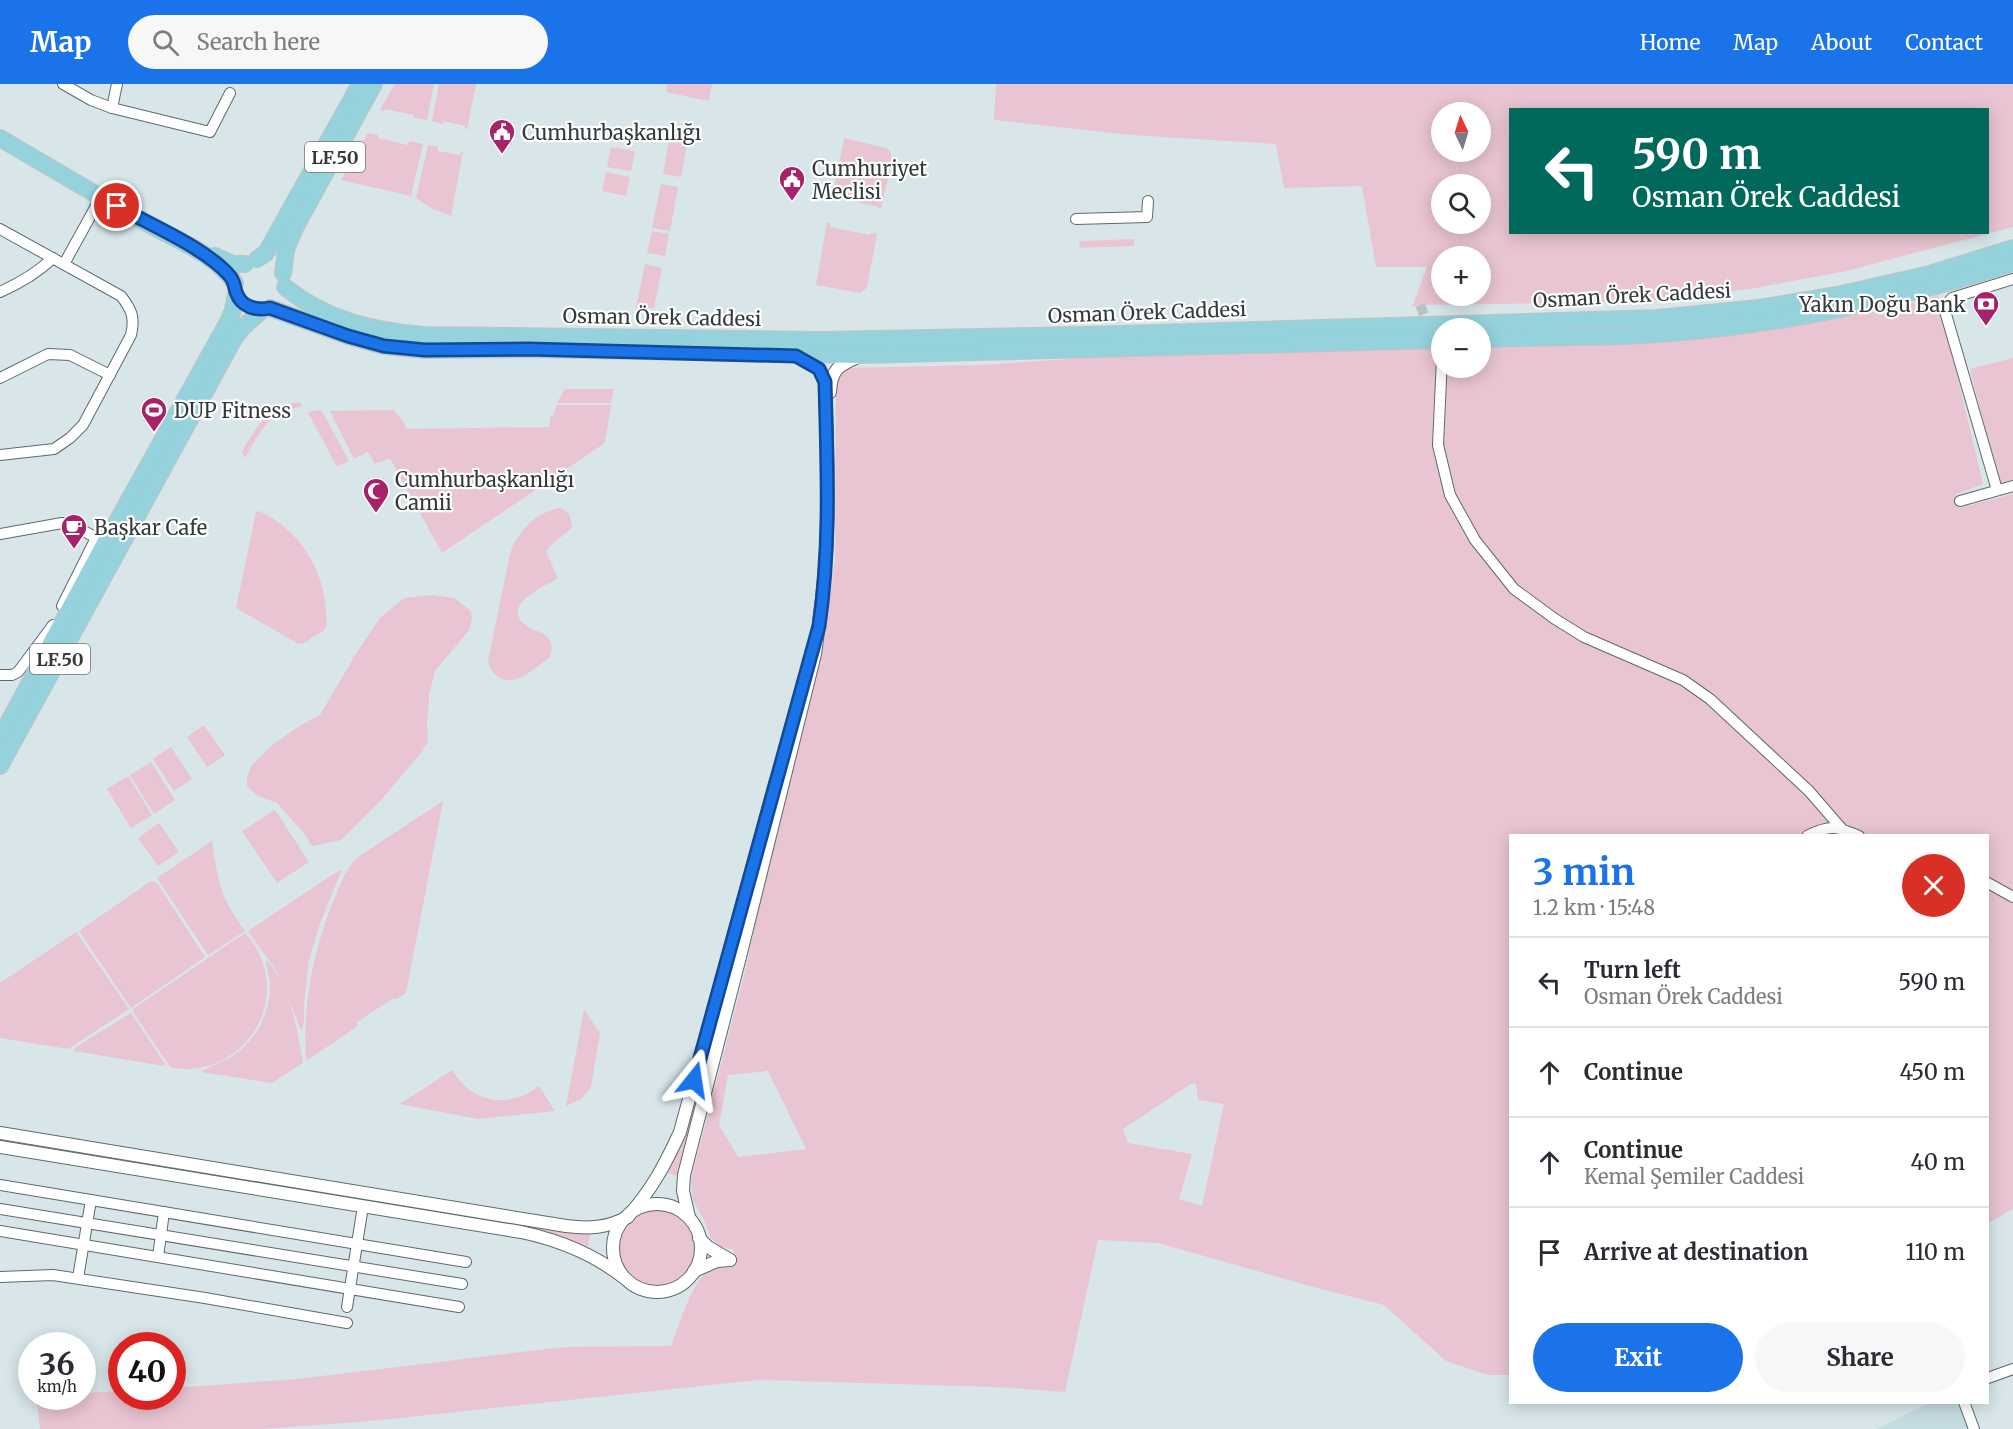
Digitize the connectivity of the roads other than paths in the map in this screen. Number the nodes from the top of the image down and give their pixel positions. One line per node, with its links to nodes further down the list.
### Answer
1 (63, 84): 6 (street)
2 (117, 84): 6 (street)
3 (360, 84): 11 (main road, LF.50)
4 (374, 84): 11 (main road, LF.50)
5 (230, 93): 6 (street)
6 (112, 108)
7 (0, 138): 8 (main road)
8 (101, 196): 13 (main road); 18 (street)
9 (1148, 201): 10 (street)
10 (1076, 219)
11 (288, 227): 16 (main road); 20 (main road)
12 (0, 229): 15 (street)
13 (195, 248): 16 (main road); 21 (main road)
14 (2013, 248): 20 (main road, Osman Örek Caddesi)
15 (53, 258): 18 (street); 22 (street)
16 (251, 261): 20 (main road); 21 (main road, LF.50)
17 (2013, 263): 24 (main road, Osman Örek Caddesi)
18 (64, 264): 28 (street)
19 (2013, 279): 34 (street)
20 (284, 280): 23 (main road, LF.50)
21 (235, 288): 23 (main road); 37 (main road, LF.50)
22 (0, 292)
23 (266, 309): 26 (main road, Osman Örek Caddesi); 37 (main road, LF.50)
24 (1491, 339)
25 (1431, 340): 27 (main road, Osman Örek Caddesi)
26 (796, 356): 27 (main road, Osman Örek Caddesi); 32 (street)
27 (861, 356): 32 (street)
28 (110, 375): 29 (street); 31 (street)
29 (0, 378)
30 (1441, 378): 42 (street)
31 (0, 455)
32 (827, 462): 38 (street)
33 (2013, 486): 34 (street)
34 (1997, 490): 35 (street)
35 (1960, 501)
36 (0, 534): 37 (street)
37 (107, 544): 39 (street); 40 (main road, LF.50); 41 (main road, LF.50)
38 (819, 626): 54 (street); 55 (street)
39 (0, 675)
40 (0, 738)
41 (0, 766)
42 (1841, 828): 43 (street); 44 (street)
43 (1812, 834)
44 (1854, 834)
45 (1989, 884): 46 (street)
46 (2013, 897)
47 (0, 1133): 54 (street)
48 (0, 1147): 51 (street)
49 (0, 1185): 50 (street)
50 (91, 1200): 53 (street); 56 (street)
51 (363, 1206): 60 (street); 67 (street)
52 (0, 1209): 56 (street)
53 (164, 1212): 58 (street); 60 (street)
54 (628, 1216): 55 (street); 67 (street)
55 (688, 1217): 59 (street)
56 (87, 1223): 58 (street); 61 (street)
57 (0, 1232): 61 (street)
58 (161, 1236): 62 (street); 64 (street)
59 (699, 1238): 65 (street); 65 (street)
60 (357, 1245): 63 (street); 64 (street)
61 (83, 1246): 62 (street); 68 (street)
62 (158, 1257): 70 (street)
63 (466, 1262)
64 (353, 1266): 69 (street); 70 (street)
65 (694, 1271): 67 (street)
66 (0, 1277): 68 (street)
67 (623, 1277)
68 (78, 1278): 73 (street)
69 (462, 1284)
70 (350, 1289): 71 (street); 72 (street)
71 (346, 1307)
72 (459, 1307)
73 (347, 1323)
74 (2013, 1369): 75 (street)
75 (1989, 1378)
76 (1965, 1404): 77 (street)
77 (1974, 1429)

